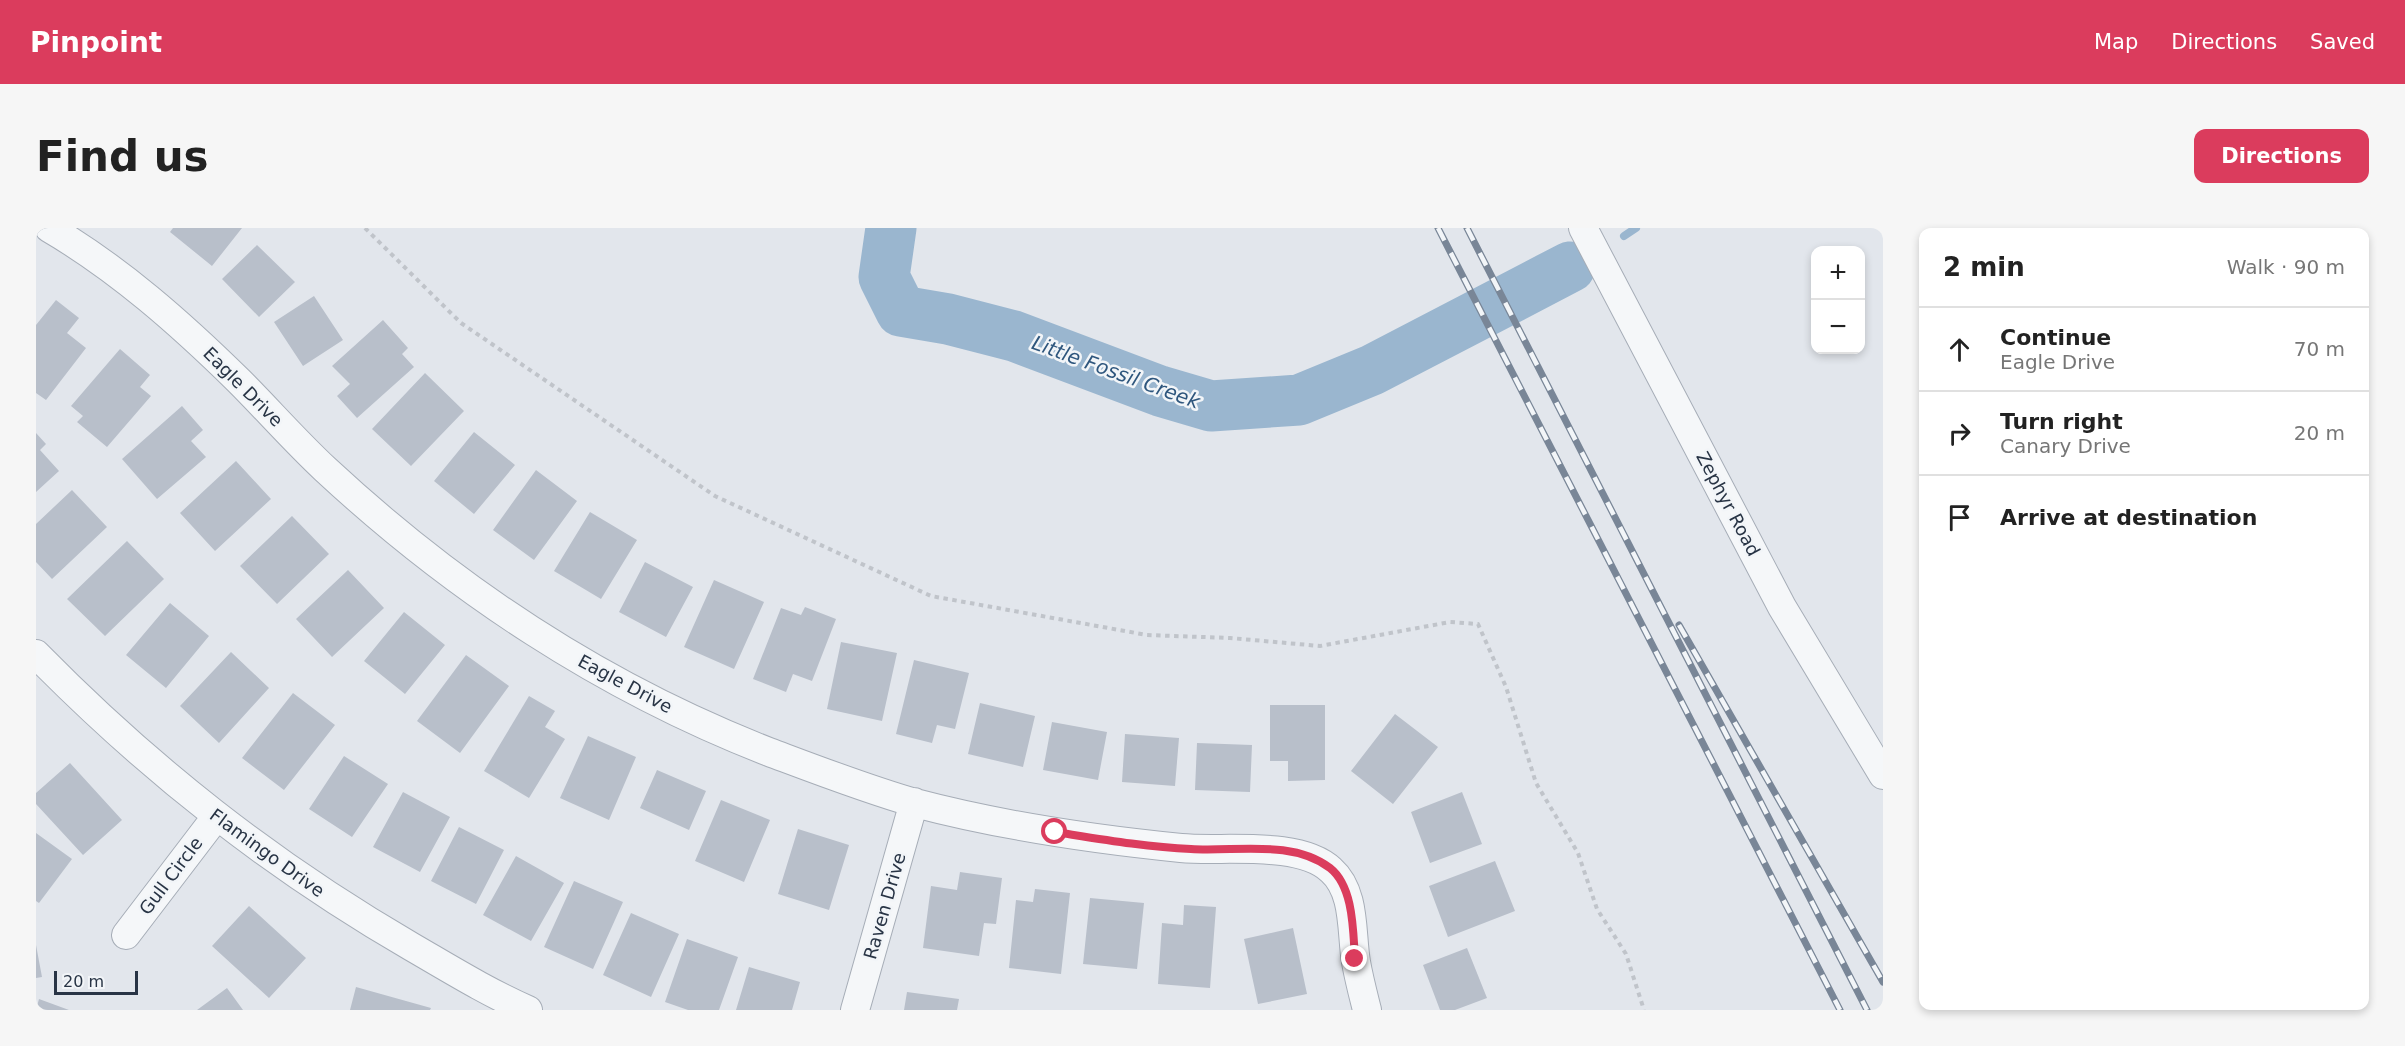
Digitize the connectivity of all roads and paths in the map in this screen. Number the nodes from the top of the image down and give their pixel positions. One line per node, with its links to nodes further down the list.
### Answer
1 (49, 228): 6 (street, Eagle Drive)
2 (365, 228): 13 (path)
3 (1583, 228): 5 (street, Zephyr Road)
4 (36, 654): 7 (street, Flamingo Drive)
5 (1883, 775)
6 (914, 802): 11 (street, Raven Drive); 12 (street, Eagle Drive)
7 (216, 817): 8 (street, Gull Circle); 9 (street, Flamingo Drive)
8 (126, 935)
9 (493, 1003): 10 (street, Flamingo Drive)
10 (528, 1010)
11 (855, 1010)
12 (1368, 1010)
13 (1644, 1010)

